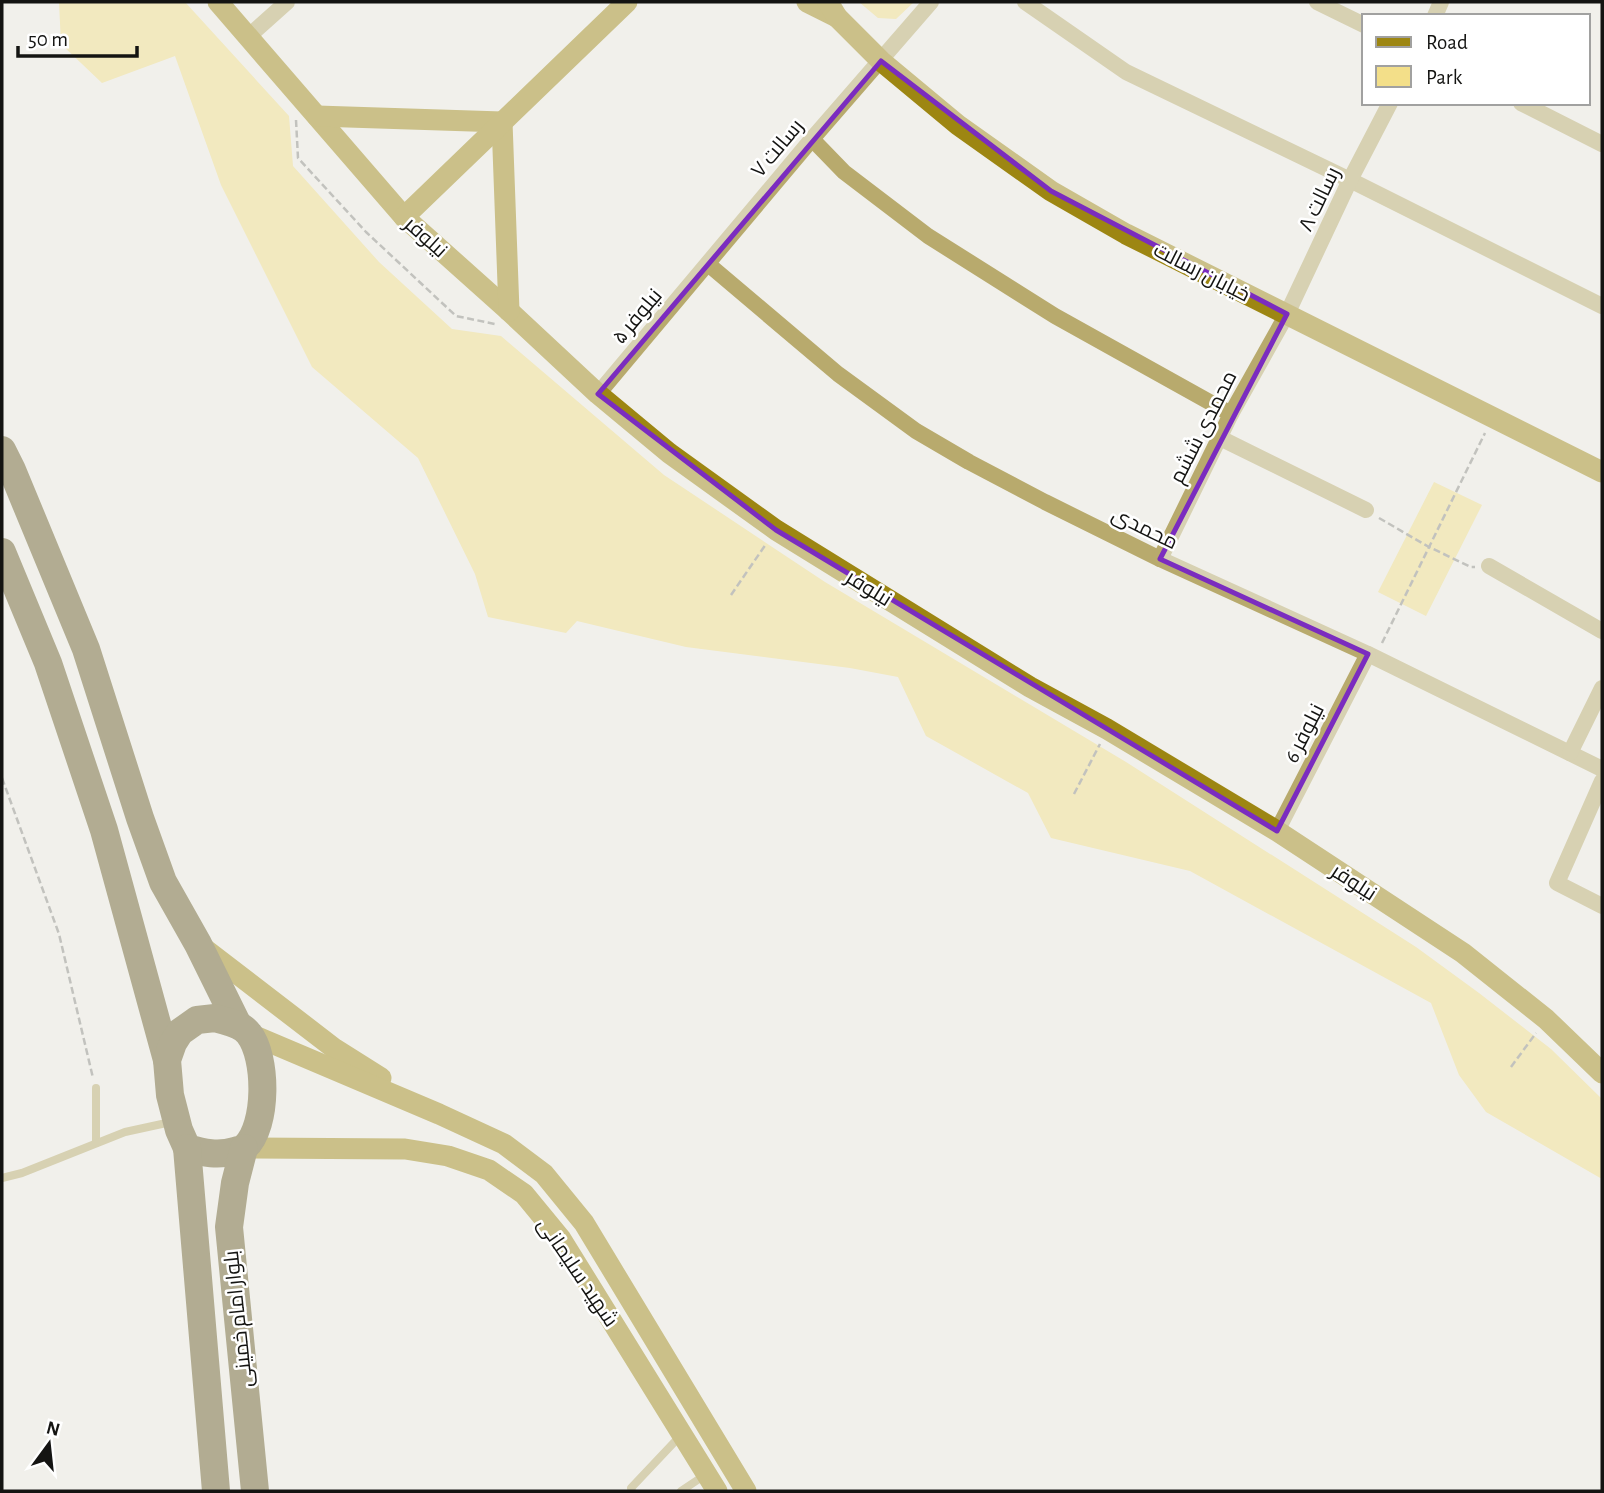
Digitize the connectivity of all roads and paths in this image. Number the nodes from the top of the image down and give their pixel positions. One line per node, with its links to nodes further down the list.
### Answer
1 (218, 2): 10 (main road, نیلوفر)
2 (286, 2): 10 (street)
3 (627, 2): 15 (main road)
4 (807, 2): 8 (main road, خیابان رسالت)
5 (931, 2): 11 (street, رسالت ۷)
6 (1025, 2): 18 (street)
7 (1317, 2): 9 (street)
8 (832, 9): 11 (main road, خیابان رسالت)
9 (1362, 24)
10 (249, 36): 14 (main road, نیلوفر)
11 (881, 61): 16 (street, رسالت ۷); 23 (main road, خیابان رسالت)
12 (1389, 105): 18 (street, ۸ رسالت)
13 (1525, 105): 17 (street)
14 (317, 116): 15 (main road); 19 (main road, نیلوفر)
15 (502, 122): 19 (main road); 22 (main road)
16 (812, 139): 20 (street, رسالت ۷); 25 (street)
17 (1602, 144)
18 (1350, 180): 21 (street); 23 (street, ۸ رسالت)
19 (404, 217): 22 (main road, نیلوفر)
20 (708, 264): 24 (street, نیلوفر ۵); 34 (street, محمدی)
21 (1602, 306)
22 (509, 311): 24 (main road, نیلوفر)
23 (1287, 314): 25 (street, محمدی ششم); 26 (main road, خیابان رسالت)
24 (598, 394): 31 (main road, نیلوفر)
25 (1231, 414): 27 (street, محمدی ششم)
26 (1493, 417): 29 (main road, خیابان رسالت); 32 (path)
27 (1220, 438): 30 (street); 34 (street, محمدی ششم)
28 (2, 450): 48 (highway)
29 (1602, 472)
30 (1366, 510): 32 (path)
31 (776, 530): 36 (path); 40 (main road, نیلوفر)
32 (1429, 547): 35 (path); 38 (path)
33 (2, 552): 51 (highway)
34 (1160, 559): 38 (street, محمدی)
35 (1489, 566): 37 (street)
36 (731, 595)
37 (1602, 631)
38 (1371, 656): 41 (street, محمدی); 46 (street, نیلوفر 6)
39 (1602, 688): 41 (street)
40 (1107, 729): 45 (path); 46 (main road, نیلوفر)
41 (1570, 753): 42 (street, محمدی)
42 (1602, 769)
43 (2, 778): 54 (path)
44 (1602, 781): 47 (street)
45 (1073, 794)
46 (1278, 831): 49 (main road, نیلوفر)
47 (1602, 906)
48 (198, 944): 50 (highway); 55 (main road)
49 (1546, 1019): 52 (path); 53 (main road, نیلوفر)
50 (243, 1029): 51 (highway); 55 (main road); 59 (highway)
51 (167, 1060): 56 (highway)
52 (1511, 1067)
53 (1602, 1073)
54 (96, 1088): 57 (lane)
55 (439, 1114): 61 (main road)
56 (177, 1121): 57 (lane); 58 (highway)
57 (96, 1143): 60 (lane)
58 (187, 1148): 59 (highway); 66 (highway, بلوار امام خمینی)
59 (244, 1148): 62 (main road, شهید سلیمانی); 67 (highway, بلوار امام خمینی)
60 (2, 1178)
61 (702, 1420): 62 (main road); 63 (main road)
62 (682, 1434): 64 (main road, شهید سلیمانی); 65 (lane)
63 (727, 1460): 64 (main road); 69 (main road)
64 (711, 1483): 68 (lane)
65 (631, 1490)
66 (216, 1491)
67 (255, 1491)
68 (681, 1491)
69 (746, 1491)

